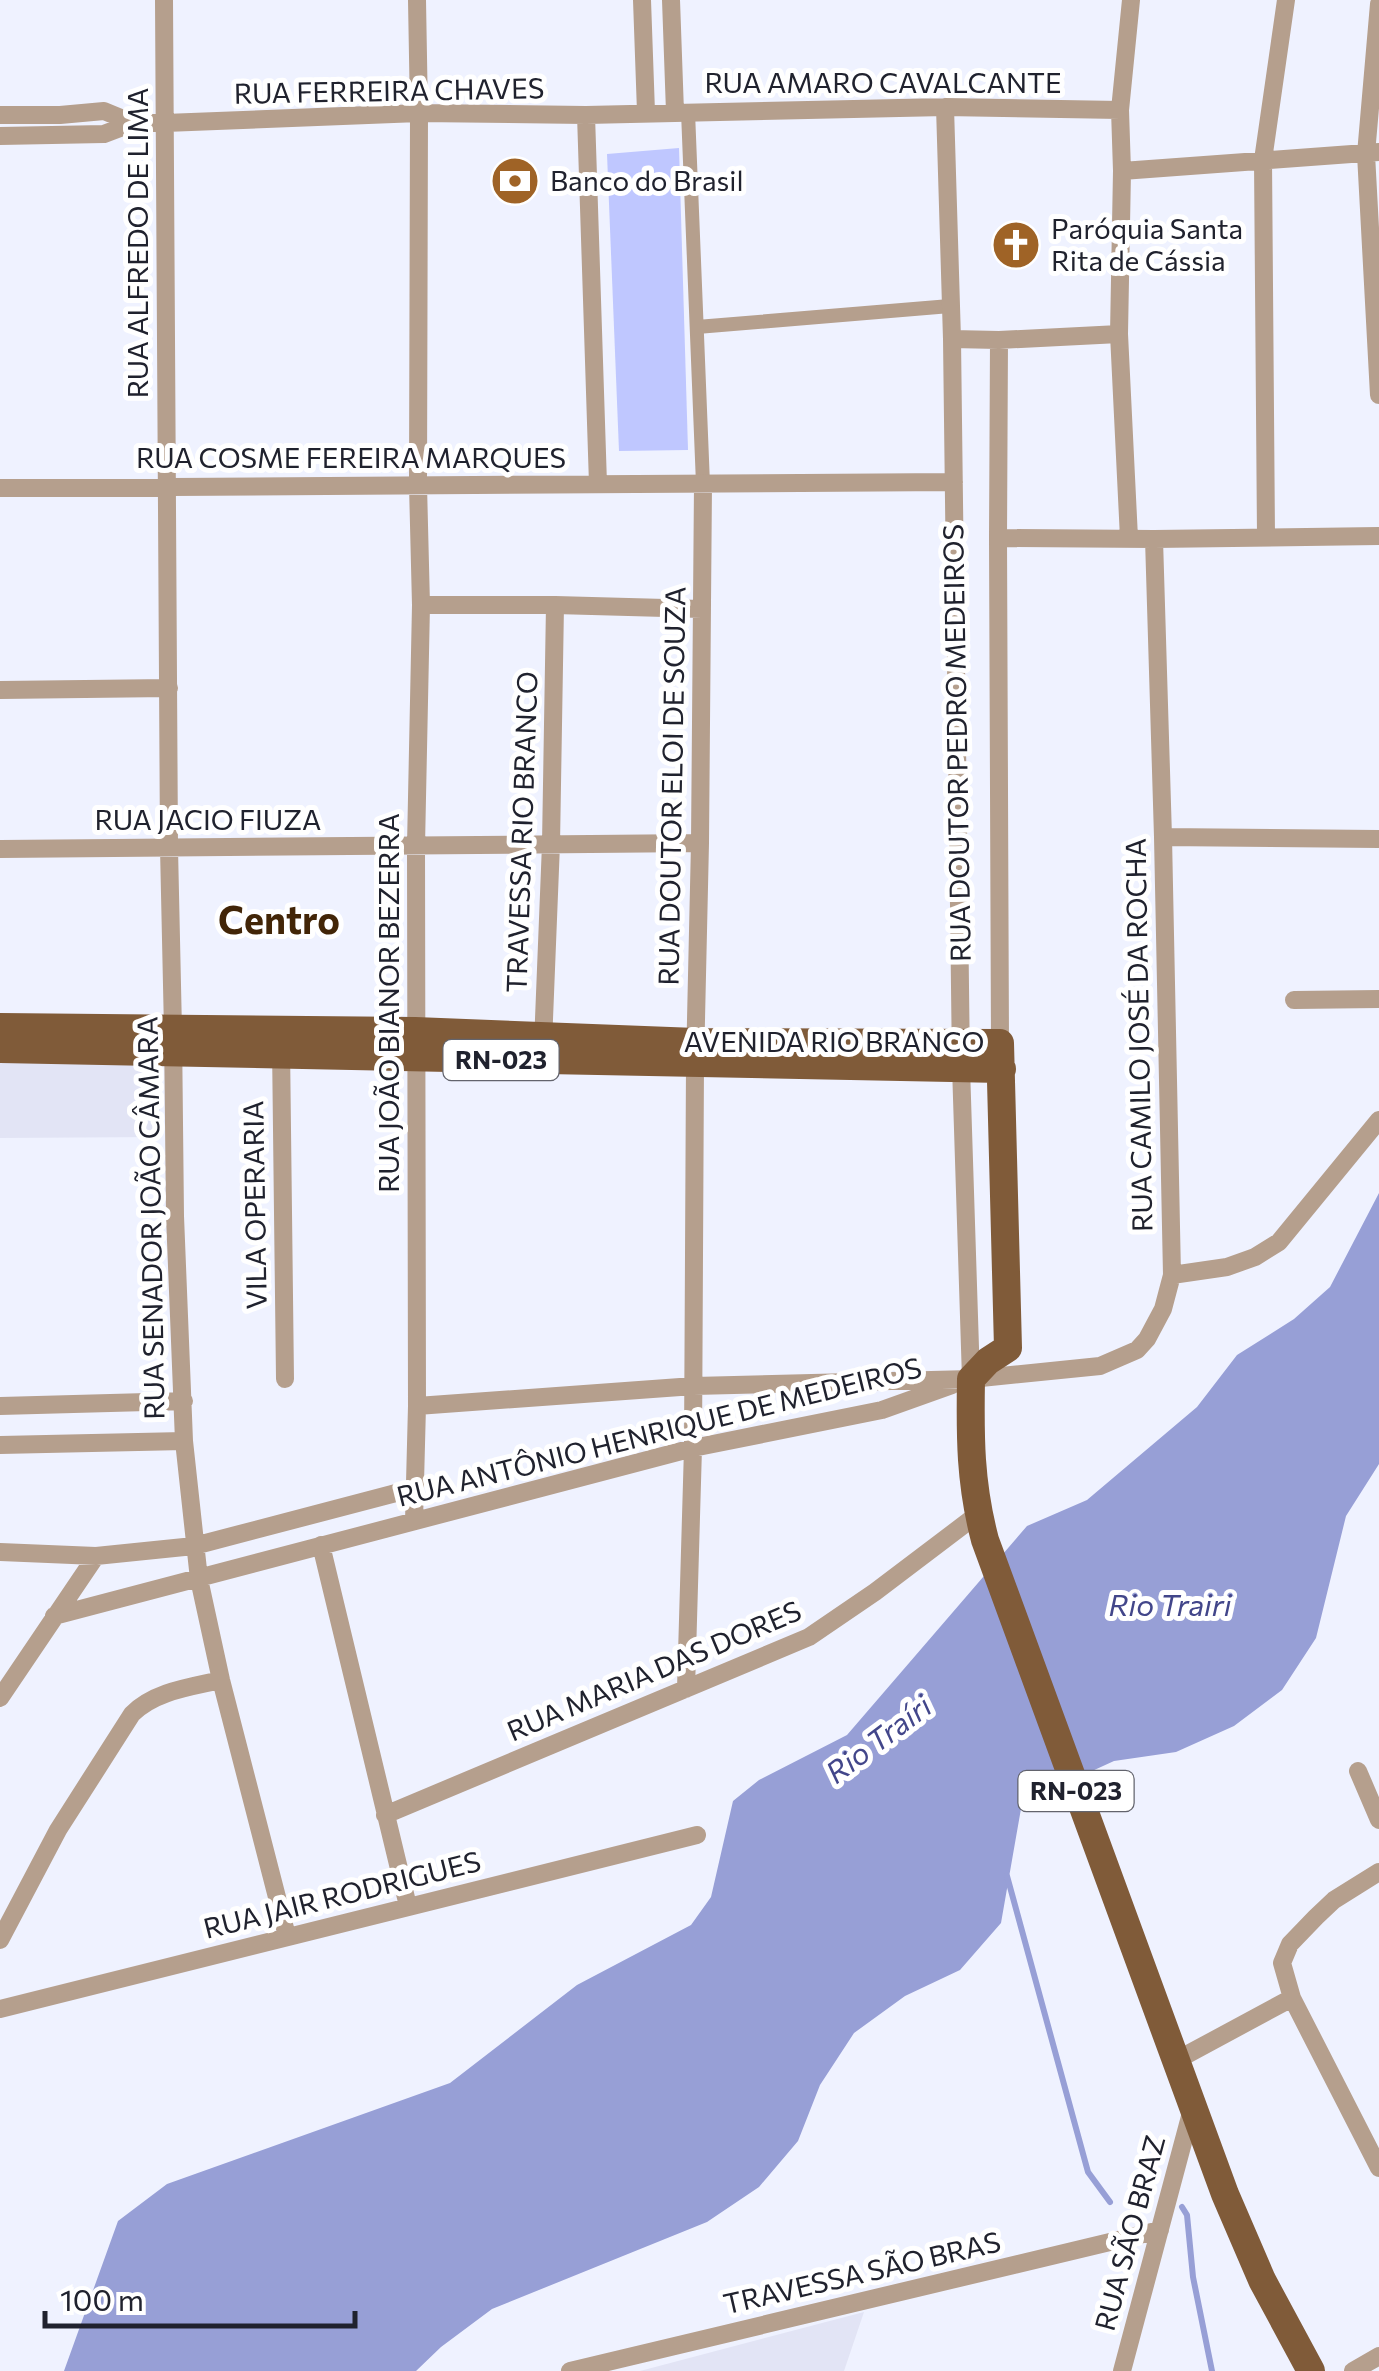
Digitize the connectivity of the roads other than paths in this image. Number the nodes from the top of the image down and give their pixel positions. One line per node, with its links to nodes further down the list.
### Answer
1 (164, 0): 17 (street, RUA ALFREDO DE LIMA)
2 (417, 0): 12 (street, RUA JOÃO BIANOR BEZERRA)
3 (642, 0): 10 (street)
4 (671, 0): 11 (street)
5 (1131, 0): 9 (street)
6 (1286, 0): 21 (street)
7 (1379, 4): 20 (street)
8 (945, 107): 9 (street, RUA AMARO CAVALCANTE); 11 (street, RUA AMARO CAVALCANTE); 23 (street, RUA DOUTOR PEDRO MEDEIROS)
9 (1120, 110): 22 (street)
10 (646, 112): 11 (street, RUA AMARO CAVALCANTE); 13 (street, RUA FERREIRA CHAVES)
11 (682, 112): 24 (street)
12 (419, 114): 13 (street, RUA FERREIRA CHAVES); 17 (street, RUA FERREIRA CHAVES); 32 (street, RUA JOÃO BIANOR BEZERRA)
13 (586, 114): 30 (street)
14 (0, 115): 15 (street, RUA FERREIRA CHAVES)
15 (60, 115): 16 (street, RUA FERREIRA CHAVES); 18 (street)
16 (133, 123): 17 (street, RUA FERREIRA CHAVES); 18 (street, RUA FERREIRA CHAVES)
17 (165, 123): 33 (street, RUA ALFREDO DE LIMA)
18 (58, 135): 19 (street, RUA FERREIRA CHAVES)
19 (0, 136)
20 (1372, 153): 21 (street); 28 (street)
21 (1263, 160): 22 (street); 36 (street)
22 (1122, 171): 25 (street)
23 (950, 306): 24 (street); 26 (street, RUA DOUTOR PEDRO MEDEIROS)
24 (697, 327): 31 (street)
25 (1119, 334): 27 (street); 38 (street)
26 (952, 339): 27 (street); 29 (street, RUA DOUTOR PEDRO MEDEIROS)
27 (999, 340): 37 (street, RUA DOUTOR PEDRO MEDEIROS)
28 (1379, 395)
29 (954, 482): 31 (street, RUA COSME FEREIRA MARQUES); 61 (street, RUA DOUTOR PEDRO MEDEIROS)
30 (598, 484): 31 (street, RUA COSME FEREIRA MARQUES); 32 (street, RUA COSME FEREIRA MARQUES)
31 (703, 484): 42 (street, RUA DOUTOR ELOI DE SOUZA)
32 (418, 485): 33 (street, RUA COSME FEREIRA MARQUES); 41 (street, RUA JOÃO BIANOR BEZERRA)
33 (166, 486): 34 (street, RUA COSME FEREIRA MARQUES); 43 (street, RUA SENADOR JOÃO CÂMARA)
34 (0, 488)
35 (1379, 536): 36 (street)
36 (1266, 537): 39 (street)
37 (998, 538): 38 (street); 62 (street, RUA DOUTOR PEDRO MEDEIROS)
38 (1130, 538): 39 (street)
39 (1154, 539): 45 (street, RUA CAMILO JOSÉ DA ROCHA)
40 (555, 604): 41 (street); 42 (street); 48 (street, TRAVESSA RIO BRANCO)
41 (421, 605): 49 (street, RUA JOÃO BIANOR BEZERRA)
42 (702, 609): 47 (street, RUA DOUTOR ELOI DE SOUZA)
43 (169, 688): 44 (street); 50 (street, RUA SENADOR JOÃO CÂMARA)
44 (0, 690)
45 (1163, 836): 46 (street); 64 (street, RUA CAMILO JOSÉ DA ROCHA)
46 (1379, 839)
47 (700, 843): 48 (street, RUA JACIO FIUZA); 60 (street, RUA DOUTOR ELOI DE SOUZA)
48 (551, 844): 49 (street, RUA JACIO FIUZA); 58 (street, TRAVESSA RIO BRANCO)
49 (416, 846): 50 (street, RUA JACIO FIUZA); 57 (street, RUA JOÃO BIANOR BEZERRA)
50 (168, 848): 51 (street, RUA JACIO FIUZA); 55 (street, RUA SENADOR JOÃO CÂMARA)
51 (0, 849)
52 (1379, 999): 53 (street)
53 (1294, 1000)
54 (0, 1027): 55 (main road, AVENIDA RIO BRANCO / RN-023)
55 (173, 1041): 56 (main road, AVENIDA RIO BRANCO / RN-023); 59 (main road, AVENIDA RIO BRANCO / RN-023); 68 (street, RUA SENADOR JOÃO CÂMARA)
56 (280, 1043): 57 (main road, AVENIDA RIO BRANCO / RN-023); 65 (street, VILA OPERARIA)
57 (415, 1044): 58 (main road, AVENIDA RIO BRANCO / RN-023); 70 (street, RUA JOÃO BIANOR BEZERRA)
58 (543, 1048): 60 (main road, AVENIDA RIO BRANCO / RN-023)
59 (0, 1050)
60 (695, 1053): 61 (main road, AVENIDA RIO BRANCO / RN-023); 67 (street, RUA DOUTOR ELOI DE SOUZA)
61 (961, 1055): 62 (main road, AVENIDA RIO BRANCO / RN-023); 66 (street, RUA DOUTOR PEDRO MEDEIROS)
62 (1001, 1056): 66 (main road, RUA DOUTOR PEDRO MEDEIROS)
63 (1379, 1120): 64 (street)
64 (1172, 1275): 66 (street, RUA CAMILO JOSÉ DA ROCHA)
65 (285, 1379)
66 (971, 1379): 67 (street, RUA ANTÔNIO HENRIQUE DE MEDEIROS); 73 (street, RUA ANTÔNIO HENRIQUE DE MEDEIROS); 76 (main road, RUA DOUTOR PEDRO MEDEIROS / RN-023)
67 (694, 1386): 70 (street, RUA ANTÔNIO HENRIQUE DE MEDEIROS); 73 (street, RUA DOUTOR ELOI DE SOUZA)
68 (184, 1402): 69 (street); 71 (street, RUA SENADOR JOÃO CÂMARA)
69 (0, 1406)
70 (416, 1406): 74 (street, RUA JOÃO BIANOR BEZERRA)
71 (184, 1441): 72 (street); 78 (street, RUA SENADOR JOÃO CÂMARA)
72 (0, 1445)
73 (694, 1448): 75 (street, RUA ANTÔNIO HENRIQUE DE MEDEIROS); 84 (street, RUA DOUTOR ELOI DE SOUZA)
74 (415, 1488): 75 (street, RUA JOÃO BIANOR BEZERRA); 78 (street, RUA ANTÔNIO HENRIQUE DE MEDEIROS)
75 (414, 1521): 77 (street, RUA ANTÔNIO HENRIQUE DE MEDEIROS)
76 (981, 1527): 84 (street, RUA MARIA DAS DORES); 96 (main road, RN-023)
77 (321, 1545): 81 (street, RUA ANTÔNIO HENRIQUE DE MEDEIROS); 87 (street)
78 (194, 1546): 80 (street, RUA ANTÔNIO HENRIQUE DE MEDEIROS); 81 (street, RUA SENADOR JOÃO CÂMARA)
79 (0, 1552): 80 (street, RUA ANTÔNIO HENRIQUE DE MEDEIROS)
80 (96, 1556): 82 (street)
81 (199, 1579): 82 (street, RUA ANTÔNIO HENRIQUE DE MEDEIROS); 83 (street, RUA SENADOR JOÃO CÂMARA)
82 (54, 1616): 85 (street)
83 (221, 1680): 92 (street, RUA SENADOR JOÃO CÂMARA); 93 (street)
84 (686, 1689): 87 (street, RUA MARIA DAS DORES)
85 (0, 1698)
86 (1358, 1771): 88 (street)
87 (385, 1815): 91 (street)
88 (1379, 1820)
89 (697, 1835): 91 (street, RUA JAIR RODRIGUES)
90 (1379, 1872): 94 (street)
91 (408, 1906): 92 (street, RUA JAIR RODRIGUES)
92 (287, 1936): 95 (street, RUA JAIR RODRIGUES)
93 (0, 1940)
94 (1292, 1998): 96 (street); 98 (street)
95 (0, 2008)
96 (1172, 2052): 97 (main road, RN-023)
97 (1192, 2109): 99 (street, RUA SÃO BRAZ); 103 (main road, RN-023)
98 (1379, 2168)
99 (1160, 2230): 101 (street, TRAVESSA SÃO BRAS); 102 (street, RUA SÃO BRAZ)
100 (1379, 2356): 104 (street)
101 (573, 2370)
102 (1122, 2371)
103 (1311, 2371)
104 (1353, 2371)

